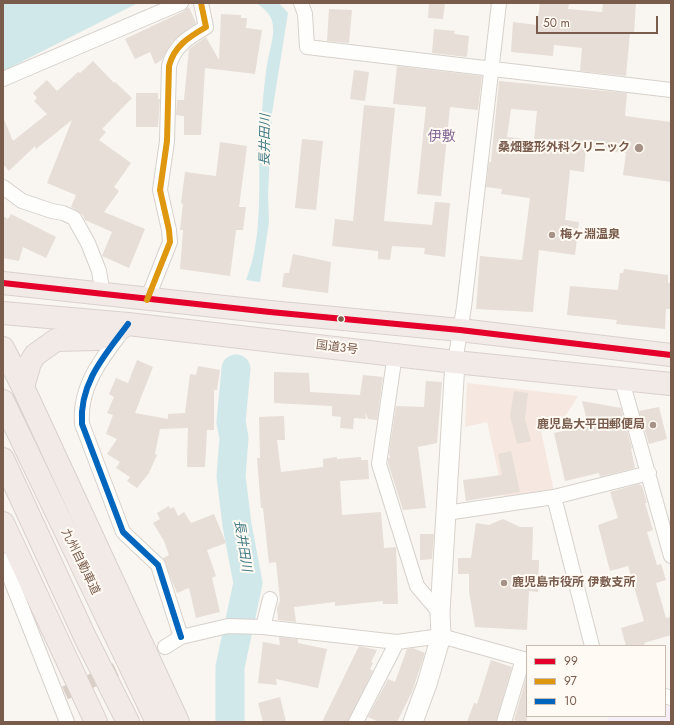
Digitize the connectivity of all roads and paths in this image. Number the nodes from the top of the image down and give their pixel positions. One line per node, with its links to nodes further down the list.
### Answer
1 (181, 3): 6 (street)
2 (201, 3): 11 (street)
3 (300, 3): 5 (street)
4 (499, 3): 5 (street)
5 (491, 70): 7 (street); 14 (street)
6 (3, 79)
7 (671, 90)
8 (3, 186): 10 (street)
9 (3, 283): 10 (highway)
10 (103, 295): 11 (highway)
11 (148, 300): 14 (highway)
12 (3, 313): 13 (highway, 国道3号)
13 (128, 324): 16 (highway, 国道3号); 21 (highway); 34 (street)
14 (460, 330): 17 (highway); 18 (street)
15 (3, 348): 21 (highway)
16 (395, 354): 18 (highway, 国道3号); 31 (street)
17 (671, 355)
18 (455, 362): 19 (highway, 国道3号); 26 (street)
19 (621, 378): 20 (highway, 国道3号); 24 (street)
20 (671, 384)
21 (23, 387): 43 (highway)
22 (3, 401): 42 (highway, 九州自動車道)
23 (3, 459): 41 (highway)
24 (649, 473): 25 (street); 28 (street)
25 (554, 497): 26 (street); 36 (street)
26 (446, 513): 31 (street)
27 (3, 523): 40 (highway)
28 (671, 556)
29 (3, 560): 39 (street)
30 (270, 599): 32 (street)
31 (440, 612): 33 (street)
32 (263, 627): 34 (street); 35 (street)
33 (441, 636): 35 (street); 38 (street); 45 (street)
34 (181, 637): 37 (street)
35 (397, 642): 44 (street)
36 (592, 645)
37 (165, 647)
38 (525, 660): 46 (street)
39 (67, 722)
40 (96, 722)
41 (128, 722)
42 (157, 722)
43 (178, 722)
44 (356, 722)
45 (412, 722)
46 (504, 722)

